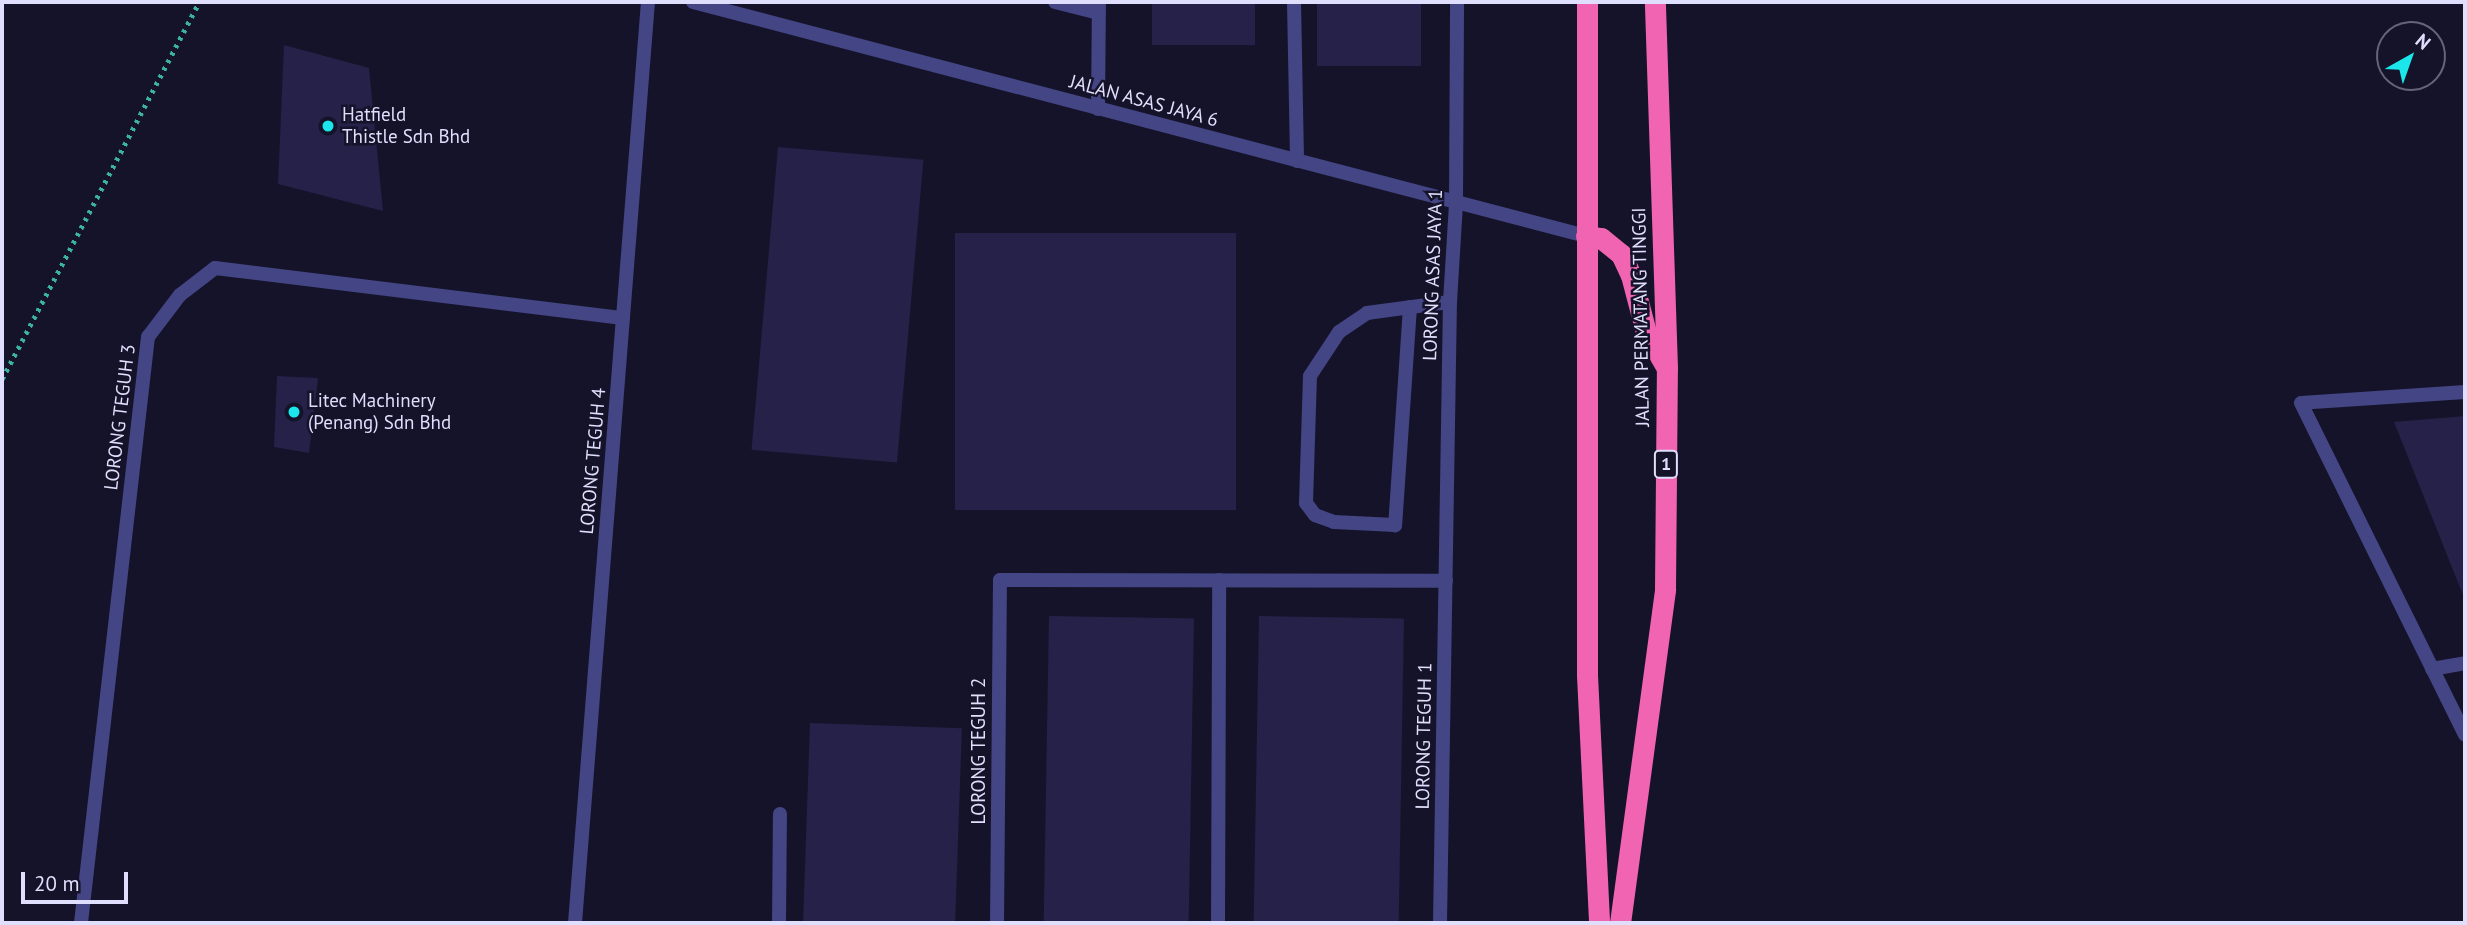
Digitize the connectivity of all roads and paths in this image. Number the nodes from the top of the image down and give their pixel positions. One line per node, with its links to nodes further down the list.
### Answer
1 (199, 2): 18 (path)
2 (648, 2): 16 (street, LORONG TEGUH 4)
3 (693, 2): 10 (street, JALAN ASAS JAYA 6)
4 (1055, 2): 9 (street)
5 (1294, 2): 11 (street)
6 (1457, 2): 12 (street, LORONG ASAS JAYA 1)
7 (1587, 2): 13 (highway)
8 (1655, 2): 17 (highway, JALAN PERMATANG TINGGI / 1)
9 (1099, 7): 10 (street)
10 (1098, 108): 11 (street, JALAN ASAS JAYA 6)
11 (1297, 161): 12 (street, JALAN ASAS JAYA 6)
12 (1456, 203): 13 (street, JALAN ASAS JAYA 6); 14 (street, LORONG ASAS JAYA 1)
13 (1586, 236): 17 (highway); 33 (highway)
14 (1450, 302): 15 (street); 20 (street, LORONG ASAS JAYA 1)
15 (1410, 307): 15 (street)
16 (624, 318): 27 (street, LORONG TEGUH 3); 28 (street, LORONG TEGUH 4)
17 (1668, 368): 34 (highway, JALAN PERMATANG TINGGI / 1)
18 (2, 379)
19 (2465, 392): 24 (street)
20 (1447, 550): 22 (street, LORONG TEGUH 1)
21 (1219, 580): 22 (street); 30 (street, LORONG TEGUH 2); 31 (street)
22 (1446, 581): 32 (street, LORONG TEGUH 1)
23 (2465, 663): 24 (street)
24 (2432, 669): 25 (street)
25 (2465, 735)
26 (780, 814): 29 (street)
27 (81, 923)
28 (575, 923)
29 (779, 923)
30 (997, 923)
31 (1218, 923)
32 (1440, 923)
33 (1598, 923)
34 (1620, 923)

